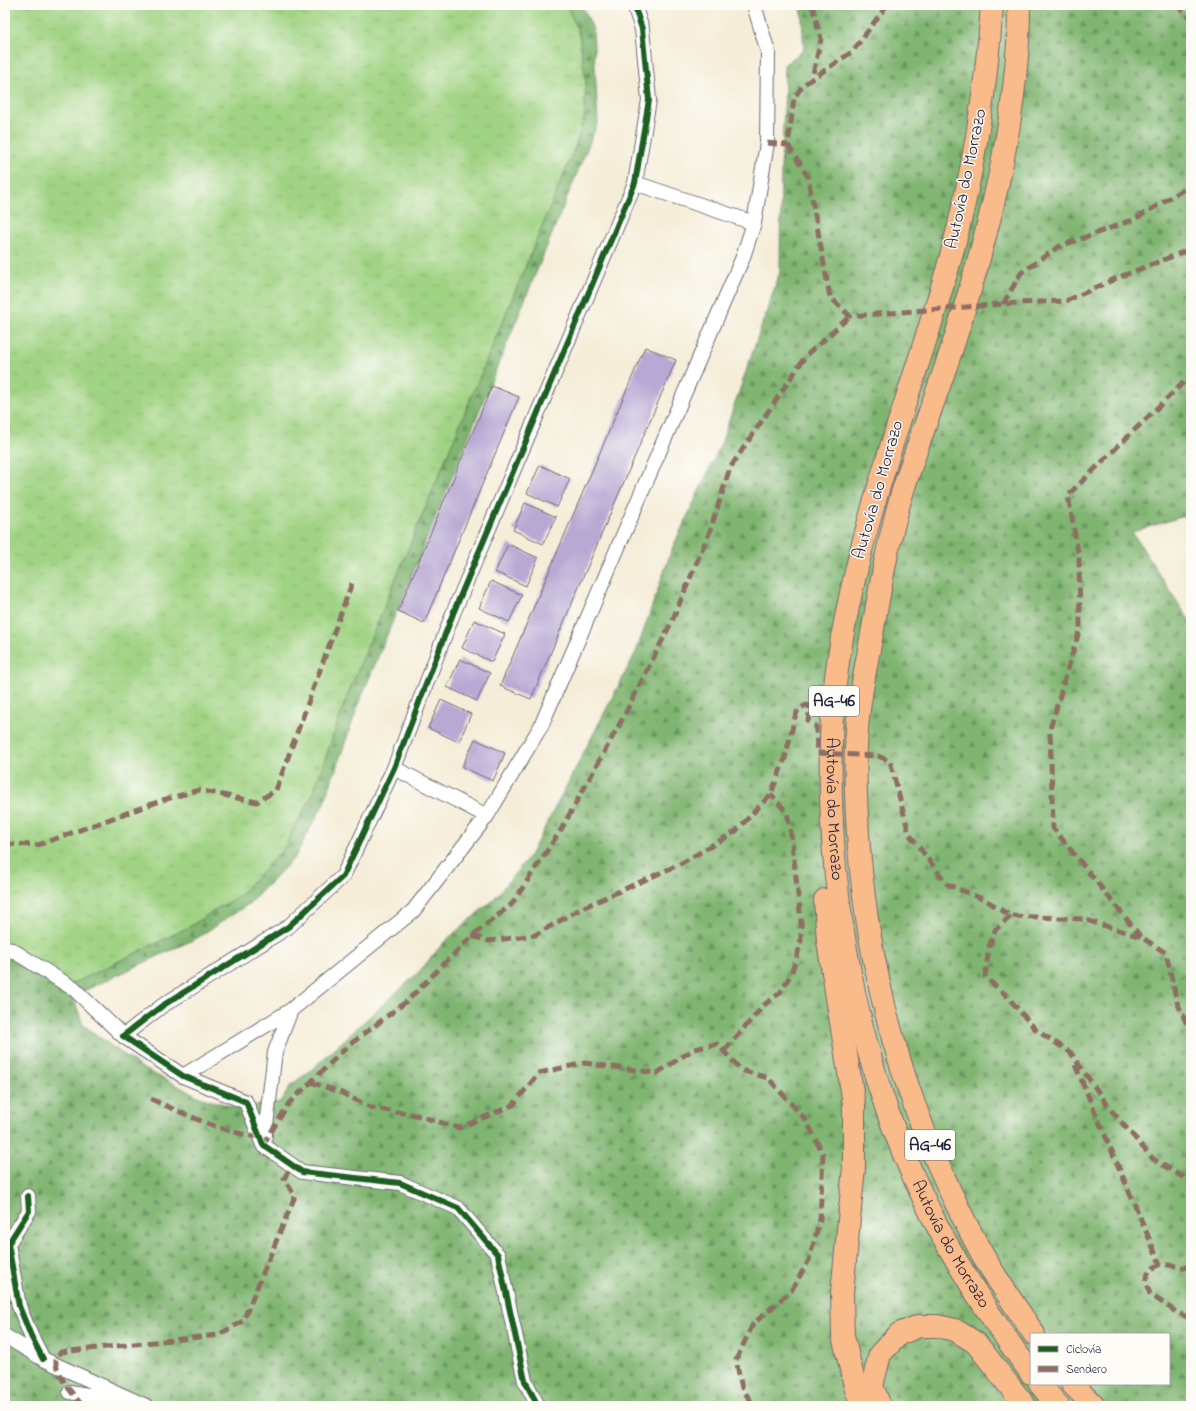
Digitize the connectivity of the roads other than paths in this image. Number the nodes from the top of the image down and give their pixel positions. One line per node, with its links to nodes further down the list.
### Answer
1 (634, 5): 5 (street)
2 (754, 5): 6 (street)
3 (992, 5): 7 (highway, Autovía do Morrazo / AG-46)
4 (1019, 5): 16 (highway, Autovía do Morrazo / AG-46)
5 (635, 183): 6 (street); 8 (street)
6 (754, 224): 9 (street)
7 (831, 739): 19 (highway, Autovía do Morrazo / AG-46); 25 (highway)
8 (394, 768): 9 (street); 12 (street)
9 (487, 816): 11 (street)
10 (5, 948): 12 (street)
11 (291, 1010): 13 (street); 14 (street)
12 (123, 1036): 13 (street)
13 (184, 1076): 14 (street)
14 (263, 1144): 24 (street)
15 (28, 1196): 18 (street)
16 (1033, 1333)
17 (5, 1336): 18 (street)
18 (43, 1359): 23 (street)
19 (1030, 1372)
20 (1041, 1385): 28 (highway)
21 (1073, 1385): 29 (highway)
22 (70, 1392): 23 (street)
23 (146, 1406)
24 (538, 1406)
25 (864, 1406)
26 (880, 1406): 27 (highway)
27 (1025, 1406)
28 (1058, 1406)
29 (1094, 1406)

